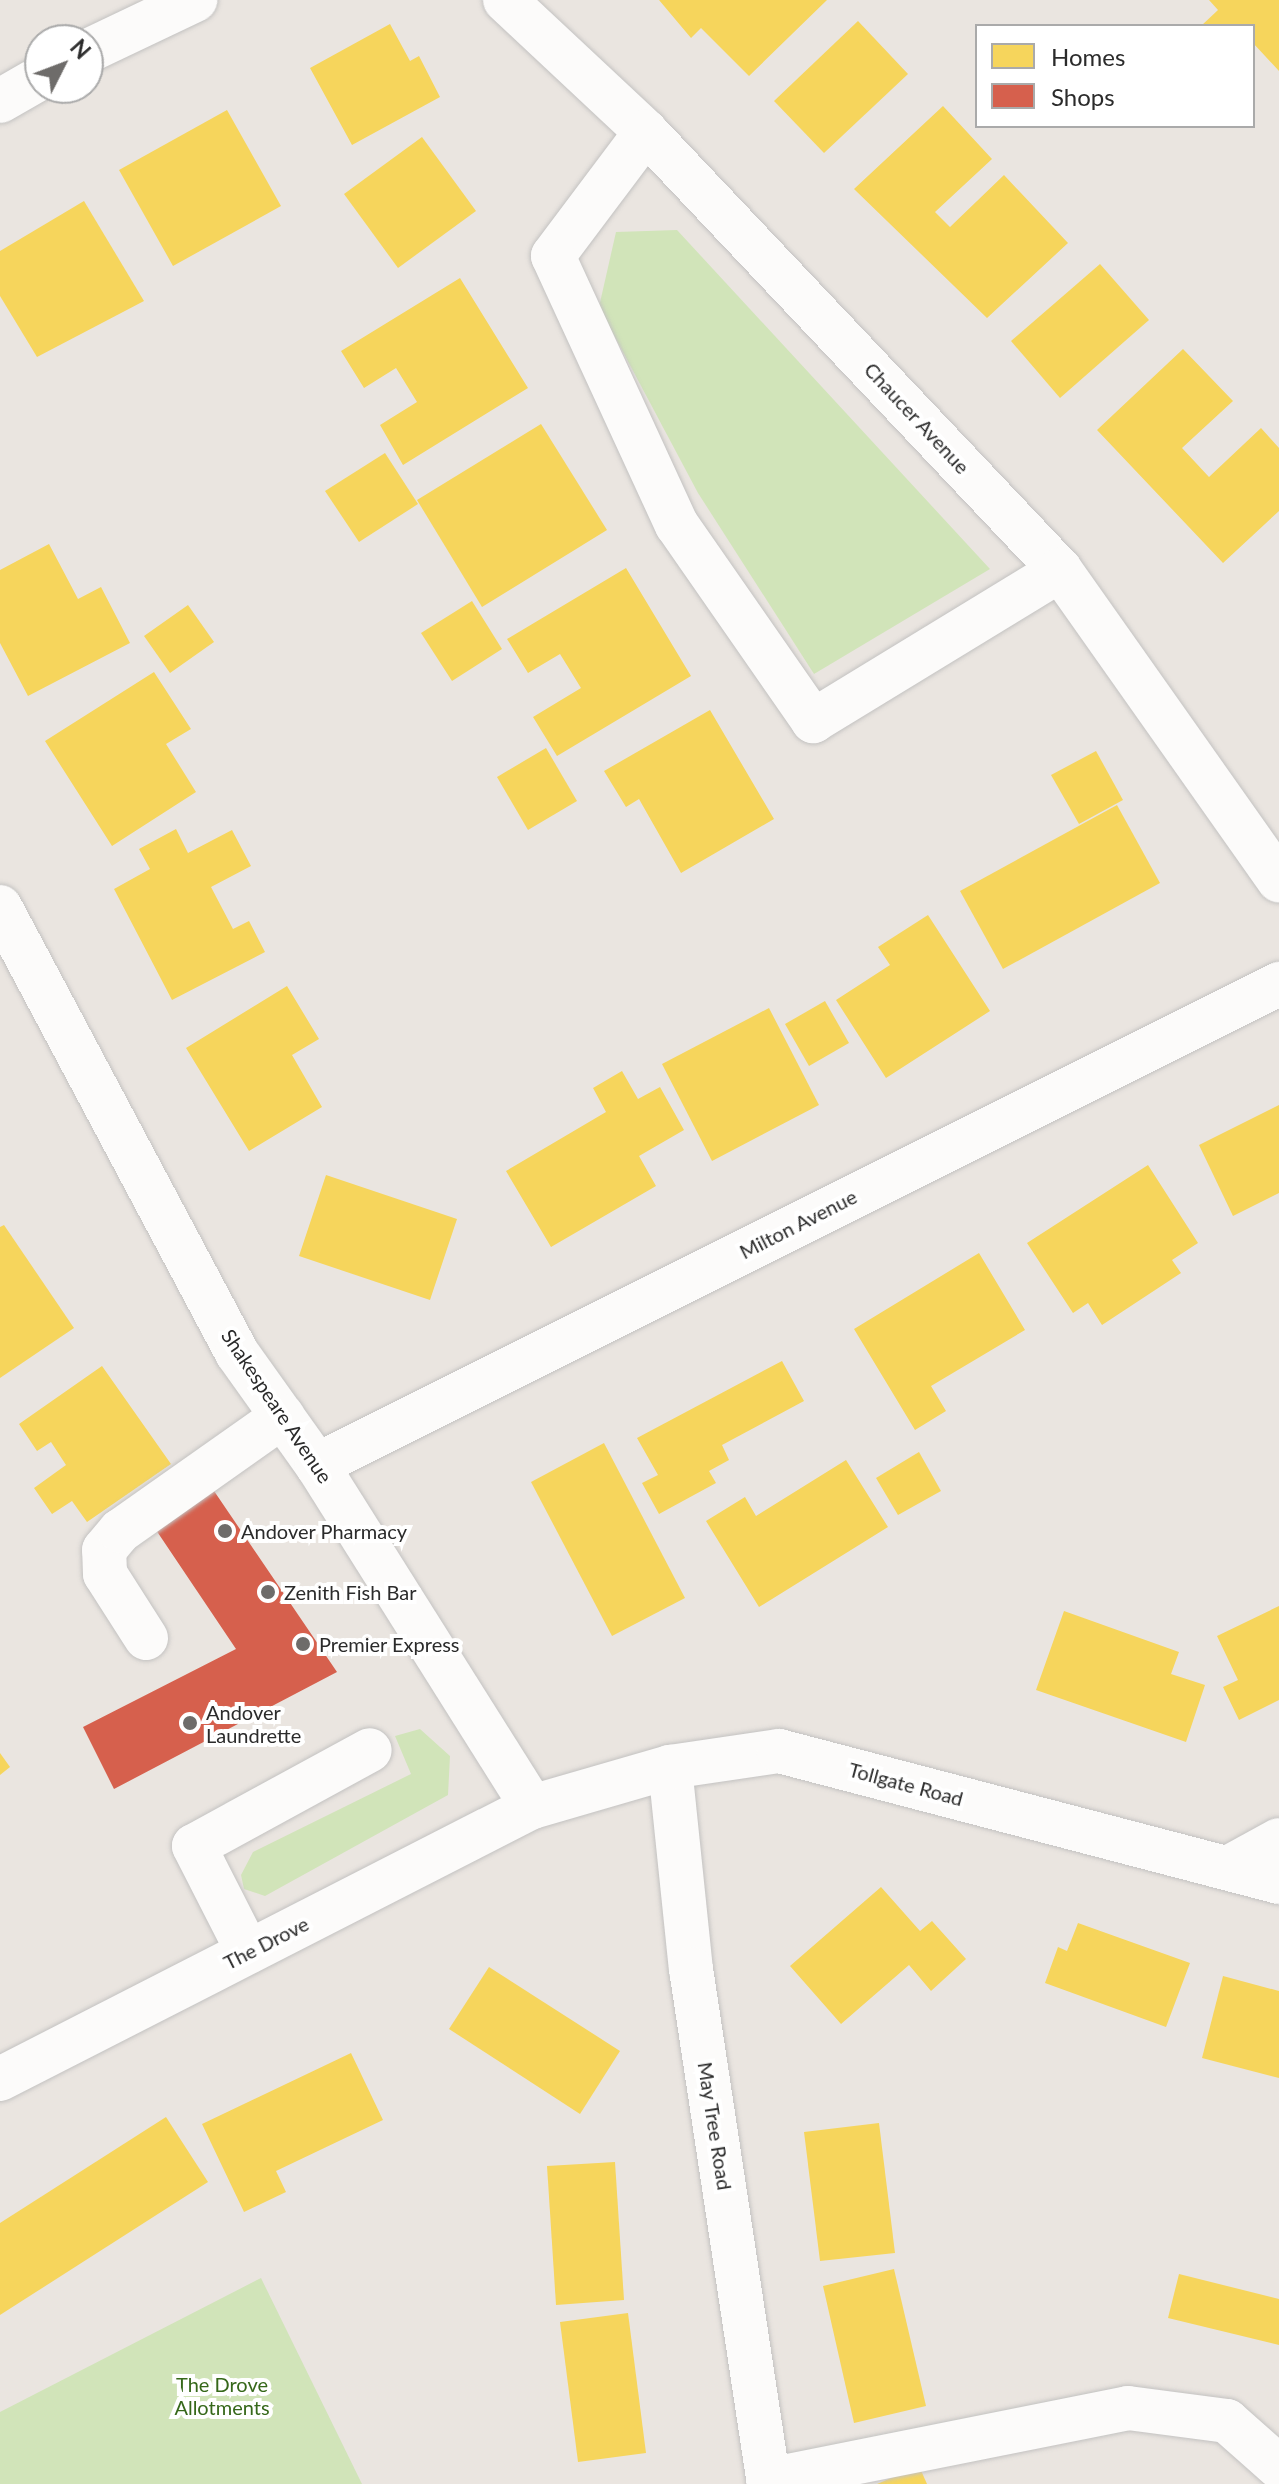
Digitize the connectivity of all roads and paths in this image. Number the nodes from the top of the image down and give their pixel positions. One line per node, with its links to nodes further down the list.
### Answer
1 (195, 0): 3 (street)
2 (505, 0): 6 (street, Chaucer Avenue)
3 (104, 43)
4 (24, 87): 5 (street)
5 (0, 101)
6 (646, 132): 7 (street, Chaucer Avenue); 7 (street)
7 (1060, 570): 8 (street, Chaucer Avenue)
8 (1279, 880)
9 (0, 907): 11 (street, Shakespeare Avenue)
10 (1279, 984): 12 (street, Milton Avenue)
11 (283, 1416): 12 (street, Shakespeare Avenue); 13 (street)
12 (317, 1465): 16 (street, Shakespeare Avenue)
13 (146, 1638)
14 (370, 1750): 20 (street)
15 (670, 1767): 16 (street, Tollgate Road); 18 (street, Tollgate Road); 23 (street, May Tree Road)
16 (532, 1807): 20 (street, The Drove)
17 (1279, 1840): 18 (street)
18 (1228, 1868): 19 (street, Tollgate Road)
19 (1279, 1882)
20 (248, 1952): 21 (street, The Drove)
21 (0, 2079)
22 (1279, 2467): 23 (street)
23 (768, 2482)

